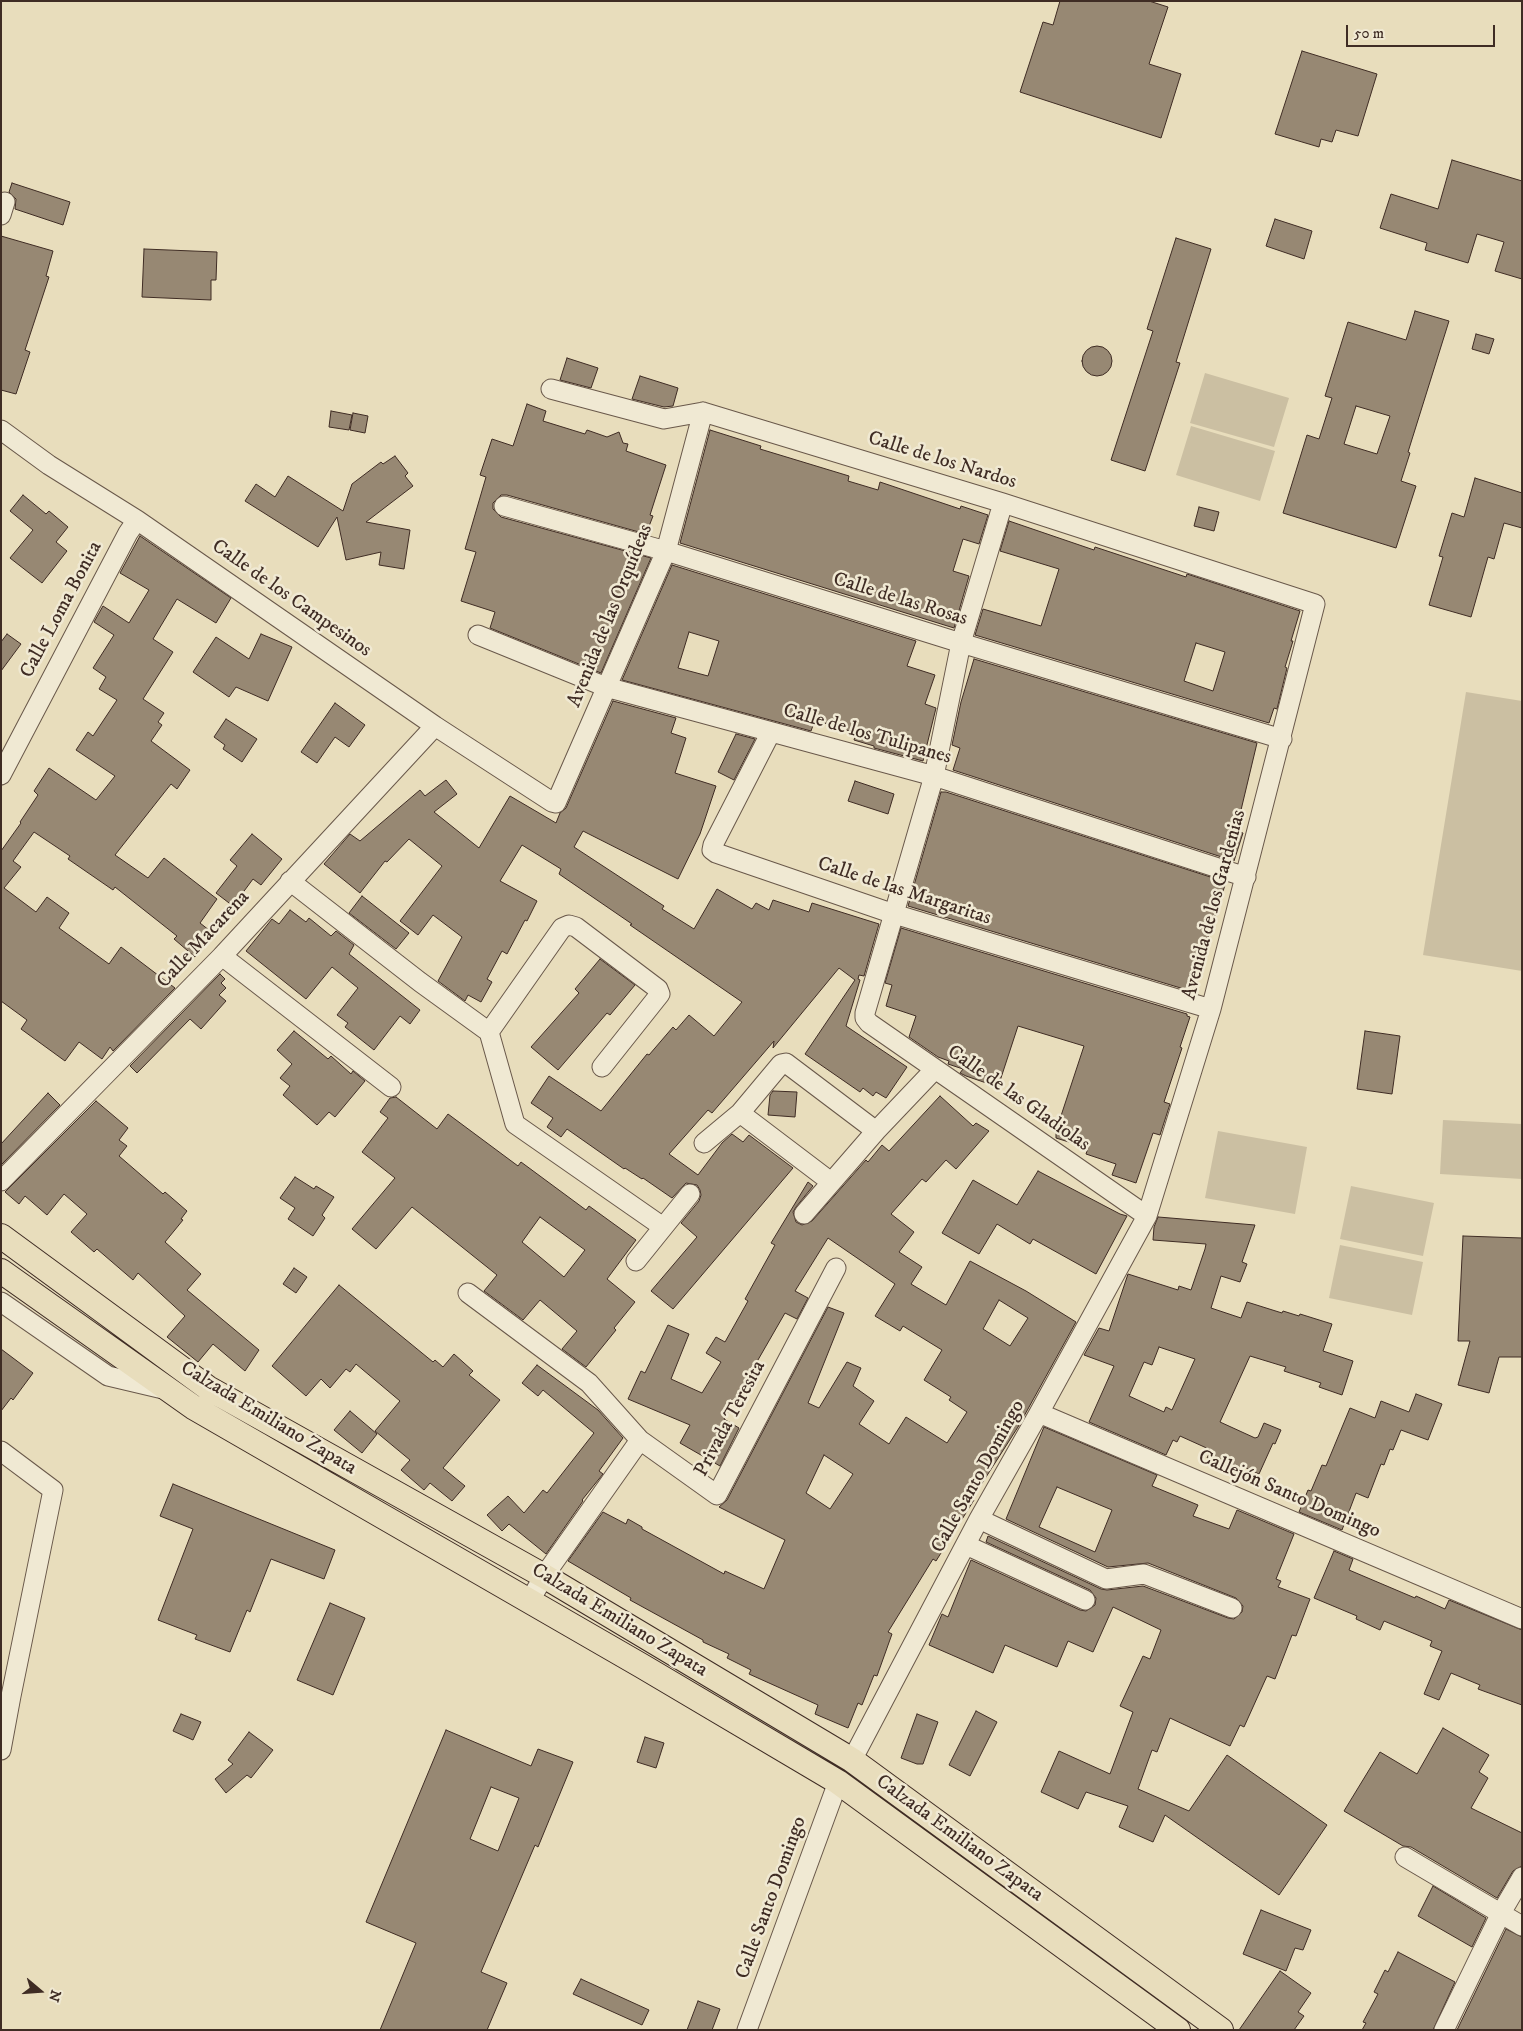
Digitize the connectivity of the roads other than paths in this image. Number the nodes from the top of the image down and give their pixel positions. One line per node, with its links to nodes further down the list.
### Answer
1 (551, 389): 2 (street, Calle de los Nardos)
2 (703, 412): 4 (street, Calle de los Nardos); 7 (street, Avenida de las Orquídeas)
3 (1, 430): 6 (street, Calle de los Campesinos)
4 (1003, 503): 8 (street, Calle de los Nardos); 10 (street)
5 (504, 506): 7 (street, Calle de las Rosas)
6 (137, 520): 12 (street, Calle de los Campesinos); 15 (street, Calle Loma Bonita)
7 (666, 551): 10 (street, Calle de las Rosas); 11 (street, Avenida de las Orquídeas)
8 (1315, 604): 14 (street, Avenida de los Gardenias)
9 (478, 636): 11 (street, Calle de los Tulipanes)
10 (961, 643): 14 (street, Calle de las Rosas); 16 (street)
11 (606, 687): 13 (street, Calle de los Tulipanes); 17 (street, Avenida de las Orquídeas)
12 (435, 726): 17 (street, Calle de los Campesinos); 19 (street, Calle Macarena)
13 (771, 732): 16 (street, Calle de los Tulipanes); 20 (street, Calle de las Margaritas)
14 (1282, 739): 18 (street, Avenida de los Gardenias)
15 (1, 775)
16 (934, 776): 18 (street, Calle de los Tulipanes); 20 (street)
17 (556, 803)
18 (1246, 877): 22 (street, Avenida de los Gardenias)
19 (290, 881): 21 (street, Calle Macarena); 23 (street)
20 (894, 914): 22 (street, Calle de las Margaritas); 25 (street, Calle de las Gladiolas)
21 (222, 956): 26 (street); 30 (street, Calle Macarena)
22 (1210, 1009): 34 (street, Avenida de los Gardenias)
23 (489, 1032): 24 (street); 35 (street)
24 (602, 1067)
25 (935, 1069): 28 (street); 34 (street, Calle de las Gladiolas)
26 (391, 1086)
27 (740, 1113): 28 (street); 29 (street); 31 (street)
28 (876, 1132): 31 (street)
29 (704, 1143)
30 (1, 1180)
31 (831, 1182): 33 (street)
32 (690, 1194): 35 (street)
33 (804, 1214)
34 (1147, 1216): 43 (street, Calle Santo Domingo)
35 (663, 1227): 37 (street)
36 (1, 1236): 48 (main road, Calzada Emiliano Zapata)
37 (636, 1261)
38 (836, 1268): 44 (street, Privada Teresita)
39 (1, 1271): 42 (main road, Calzada Emiliano Zapata)
40 (468, 1293): 44 (street)
41 (1, 1302): 42 (street)
42 (170, 1391): 50 (main road, Calzada Emiliano Zapata)
43 (1039, 1413): 46 (street, Calle Santo Domingo); 52 (street, Callejón Santo Domingo)
44 (640, 1440): 48 (street)
45 (1, 1451): 53 (street)
46 (978, 1519): 47 (street, Calle Santo Domingo); 51 (street)
47 (966, 1545): 49 (street); 55 (street, Calle Santo Domingo)
48 (544, 1576): 50 (street); 55 (main road, Calzada Emiliano Zapata)
49 (1084, 1600)
50 (529, 1602): 56 (main road, Calzada Emiliano Zapata)
51 (1232, 1608)
52 (1522, 1619)
53 (6, 1692): 54 (street)
54 (1, 1750)
55 (852, 1760): 59 (main road, Calzada Emiliano Zapata)
56 (838, 1782): 60 (main road, Calzada Emiliano Zapata); 63 (street, Calle Santo Domingo)
57 (1405, 1857): 61 (street)
58 (1522, 1877): 61 (street)
59 (1017, 1882): 60 (main road); 65 (main road, Calzada Emiliano Zapata)
60 (1003, 1903): 64 (main road, Calzada Emiliano Zapata)
61 (1501, 1913): 62 (street); 66 (street)
62 (1522, 1926)
63 (747, 2030)
64 (1178, 2030)
65 (1221, 2030)
66 (1444, 2030)

